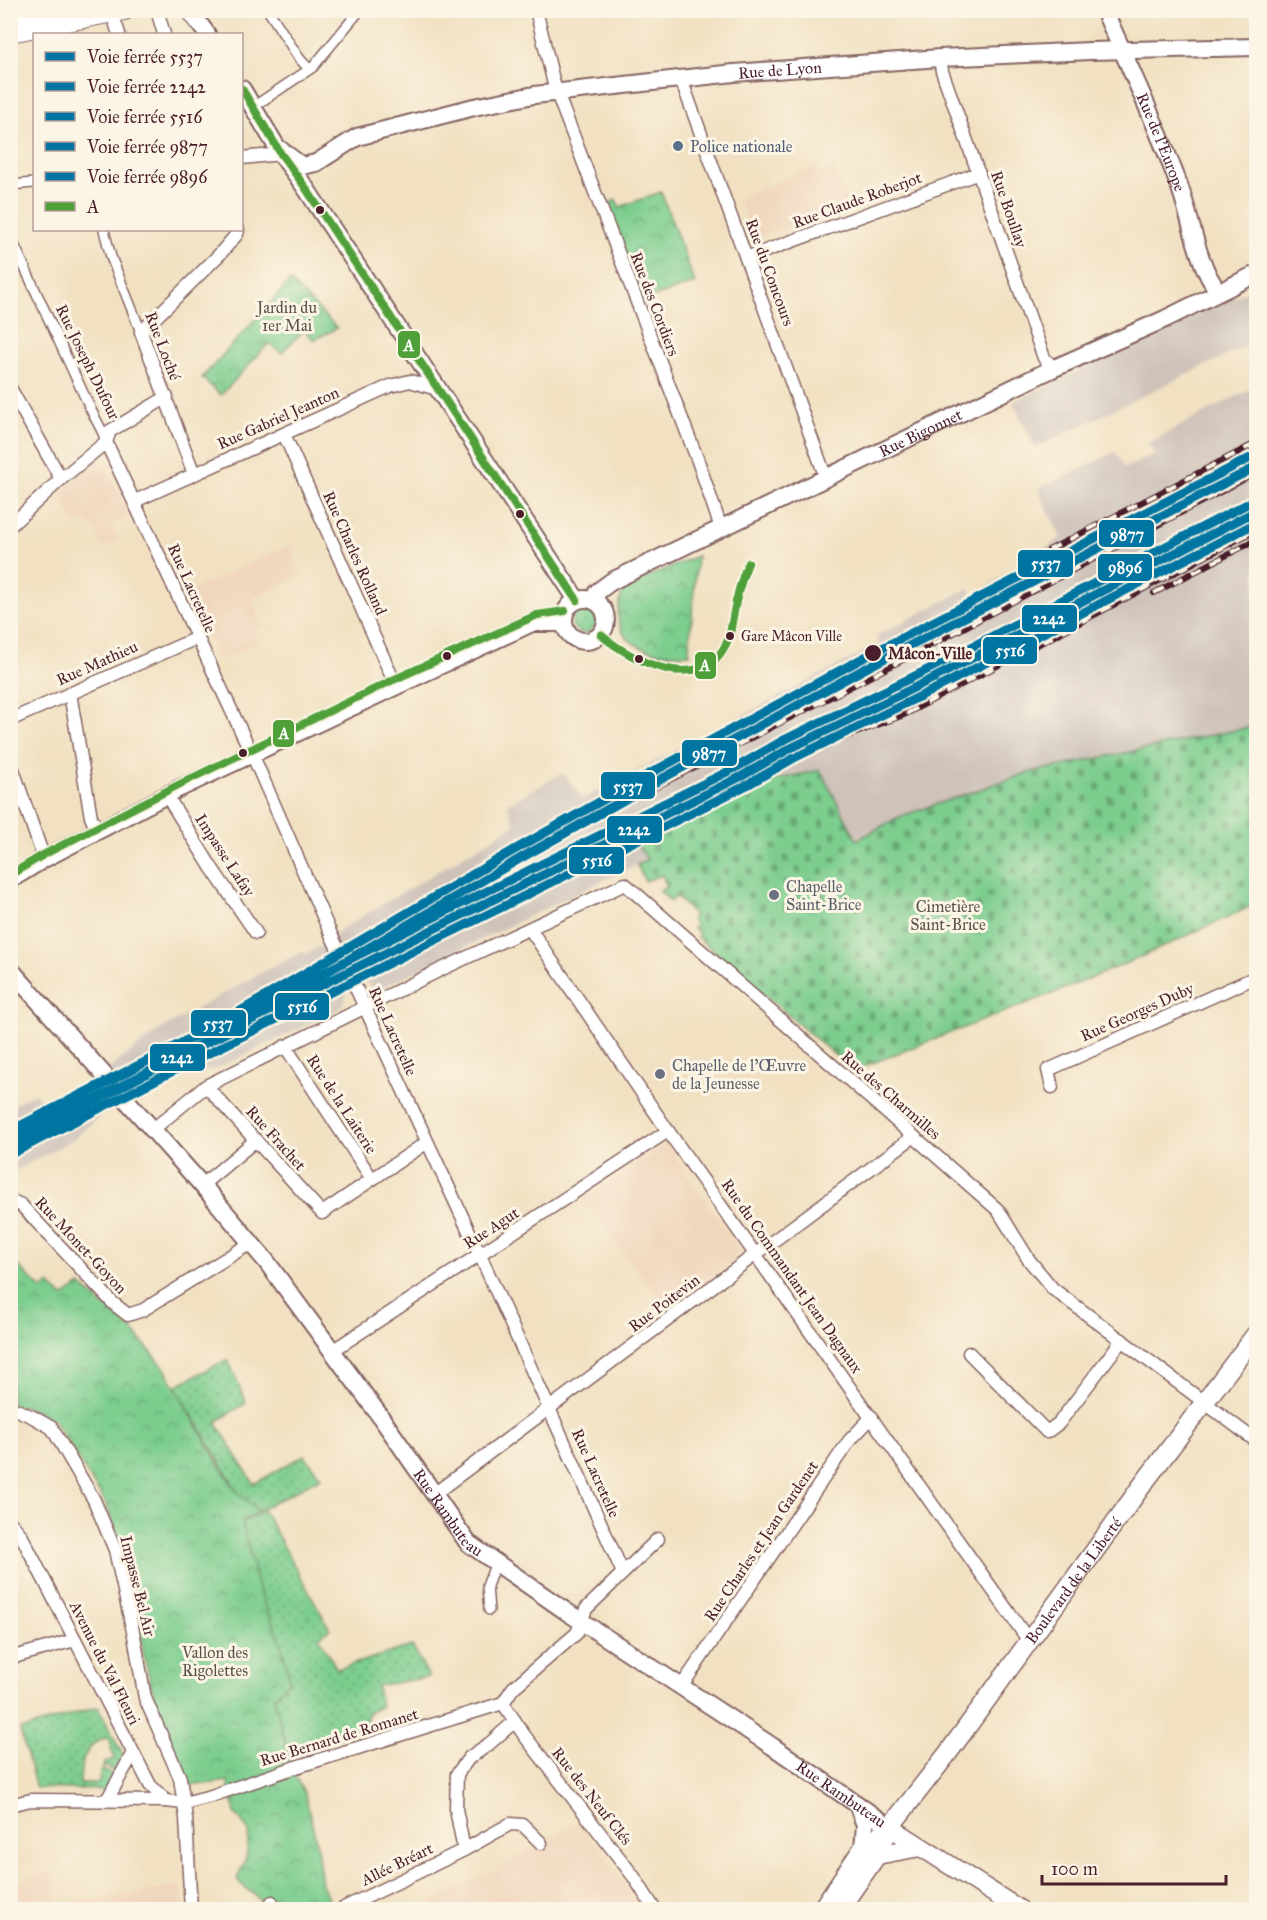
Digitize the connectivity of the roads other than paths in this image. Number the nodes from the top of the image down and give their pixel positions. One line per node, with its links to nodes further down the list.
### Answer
1 (86, 10): 10 (street)
2 (157, 10): 13 (street)
3 (189, 10): 14 (street)
4 (268, 10): 18 (street)
5 (360, 10): 18 (street)
6 (536, 10): 21 (street, Rue des Cordiers)
7 (1104, 10): 16 (street, Rue de l'Europe)
8 (118, 12): 10 (main road); 12 (street)
9 (10, 17): 10 (main road)
10 (44, 17): 11 (main road)
11 (10, 32)
12 (119, 33)
13 (164, 33)
14 (206, 33)
15 (1257, 47): 16 (street, Rue de Lyon)
16 (1124, 50): 17 (street, Rue de Lyon); 35 (street, Rue de l'Europe)
17 (940, 58): 19 (street, Rue de Lyon); 26 (street, Rue Boullay)
18 (309, 69): 22 (street)
19 (681, 79): 21 (street, Rue de Lyon); 33 (street, Rue du Concours)
20 (243, 91): 22 (street)
21 (557, 92): 25 (street, Rue de Lyon); 50 (street, Rue des Cordiers)
22 (252, 107): 23 (street)
23 (279, 151): 24 (street); 25 (street); 29 (street)
24 (243, 158)
25 (316, 163): 29 (street)
26 (979, 174): 33 (street, Rue Claude Roberjot); 39 (street, Rue Boullay)
27 (33, 183): 28 (street)
28 (10, 185)
29 (305, 187): 41 (street)
30 (104, 231): 38 (street, Rue Loché)
31 (238, 231): 38 (street)
32 (10, 236): 44 (street, Rue Joseph Dufour)
33 (747, 258): 46 (street, Rue du Concours)
34 (1257, 274): 36 (street, Rue Bigonnet)
35 (1208, 278): 36 (street, Rue de l'Europe); 37 (street)
36 (1219, 292): 37 (street, Rue Bigonnet)
37 (1165, 319): 39 (street, Rue Bigonnet)
38 (141, 332): 42 (street, Rue Loché)
39 (1054, 368): 46 (street, Rue Bigonnet)
40 (10, 388): 47 (street)
41 (437, 389): 43 (street, Rue Gabriel Jeanton); 51 (street)
42 (166, 398): 44 (street); 45 (street, Rue Loché)
43 (284, 434): 45 (street, Rue Gabriel Jeanton); 55 (street, Rue Charles Rolland)
44 (106, 442): 47 (street); 48 (street, Rue Joseph Dufour)
45 (194, 474): 48 (street, Rue Gabriel Jeanton)
46 (826, 478): 50 (street, Rue Bigonnet)
47 (61, 479): 49 (street)
48 (135, 501): 54 (street, Rue Lacretelle)
49 (10, 526)
50 (721, 528): 52 (street, Rue Bigonnet)
51 (577, 600): 52 (street); 53 (street)
52 (595, 601): 53 (street)
53 (564, 623): 55 (street)
54 (197, 638): 56 (street, Rue Mathieu); 58 (street, Rue Lacretelle)
55 (396, 686): 58 (street)
56 (70, 693): 57 (street, Rue Mathieu); 61 (street)
57 (10, 720)
58 (252, 755): 60 (street); 68 (street, Rue Lacretelle)
59 (10, 761): 62 (street)
60 (167, 795): 61 (street); 65 (street, Impasse Lafay)
61 (97, 831): 62 (street)
62 (44, 859): 63 (street)
63 (10, 880)
64 (530, 929): 68 (street); 73 (street, Rue du Commandant Jean Dagnaux); 74 (street, Rue des Charmilles)
65 (256, 933)
66 (10, 969): 72 (street, Rue Rambuteau)
67 (1257, 976): 71 (street, Rue Georges Duby)
68 (364, 1007): 69 (street); 76 (street, Rue Lacretelle)
69 (285, 1046): 70 (street); 77 (street, Rue de la Laiterie)
70 (206, 1086): 72 (street); 75 (street, Rue Frachet)
71 (1052, 1088)
72 (152, 1130): 78 (street, Rue Rambuteau)
73 (668, 1131): 81 (street, Rue Agut); 82 (street, Rue du Commandant Jean Dagnaux)
74 (913, 1137): 82 (street, Rue Poitevin); 84 (street, Rue des Charmilles)
75 (256, 1140): 77 (street, Rue Frachet); 78 (street)
76 (426, 1143): 77 (street); 81 (street, Rue Lacretelle)
77 (372, 1179)
78 (202, 1185): 80 (street, Rue Rambuteau)
79 (10, 1200): 80 (street, Rue Monet-Goyon)
80 (251, 1243): 85 (street, Rue Rambuteau)
81 (480, 1255): 85 (street, Rue Agut); 88 (street, Rue Lacretelle)
82 (756, 1255): 88 (street, Rue Poitevin); 90 (street, Rue du Commandant Jean Dagnaux)
83 (1257, 1334): 87 (main road, Boulevard de la Liberté)
84 (1122, 1340): 86 (street); 87 (street, Rue des Charmilles)
85 (332, 1351): 92 (street, Rue Rambuteau)
86 (969, 1353)
87 (1206, 1402): 91 (street, Rue des Charmilles); 100 (main road, Boulevard de la Liberté)
88 (549, 1408): 92 (street, Rue Poitevin); 96 (street, Rue Lacretelle)
89 (10, 1411): 108 (street, Impasse Bel Air)
90 (872, 1417): 100 (street, Rue du Commandant Jean Dagnaux); 102 (street, Rue Charles et Jean Gardenet)
91 (1257, 1441)
92 (434, 1494): 98 (street, Rue Rambuteau)
93 (10, 1522): 99 (street, Avenue du Val Fleuri)
94 (658, 1539): 96 (street)
95 (494, 1569): 97 (street)
96 (622, 1573): 98 (street)
97 (489, 1610)
98 (582, 1621): 102 (street, Rue Rambuteau); 103 (street)
99 (75, 1640): 101 (street); 105 (street, Avenue du Val Fleuri)
100 (1029, 1641): 111 (main road, Boulevard de la Liberté)
101 (10, 1658)
102 (681, 1687): 109 (street, Rue Rambuteau)
103 (503, 1703): 104 (street, Rue des Neuf Clés); 108 (street, Rue Bernard de Romanet)
104 (515, 1721): 114 (street); 118 (street, Rue des Neuf Clés)
105 (133, 1753): 106 (street); 107 (street, Avenue du Val Fleuri)
106 (107, 1800): 107 (street); 110 (street)
107 (166, 1801): 108 (street)
108 (184, 1803): 117 (street, Impasse Bel Air)
109 (857, 1804): 111 (street, Rue Rambuteau); 115 (street)
110 (10, 1805)
111 (890, 1827): 113 (main road, Rue Rambuteau); 115 (main road, Boulevard de la Liberté)
112 (541, 1843): 114 (street, Allée Bréart)
113 (920, 1846): 115 (main road); 121 (main road, Rue Rambuteau)
114 (464, 1850): 116 (street, Allée Bréart)
115 (870, 1852): 119 (main road); 120 (main road)
116 (344, 1908)
117 (191, 1910)
118 (655, 1910)
119 (821, 1910)
120 (839, 1910)
121 (1020, 1910)

